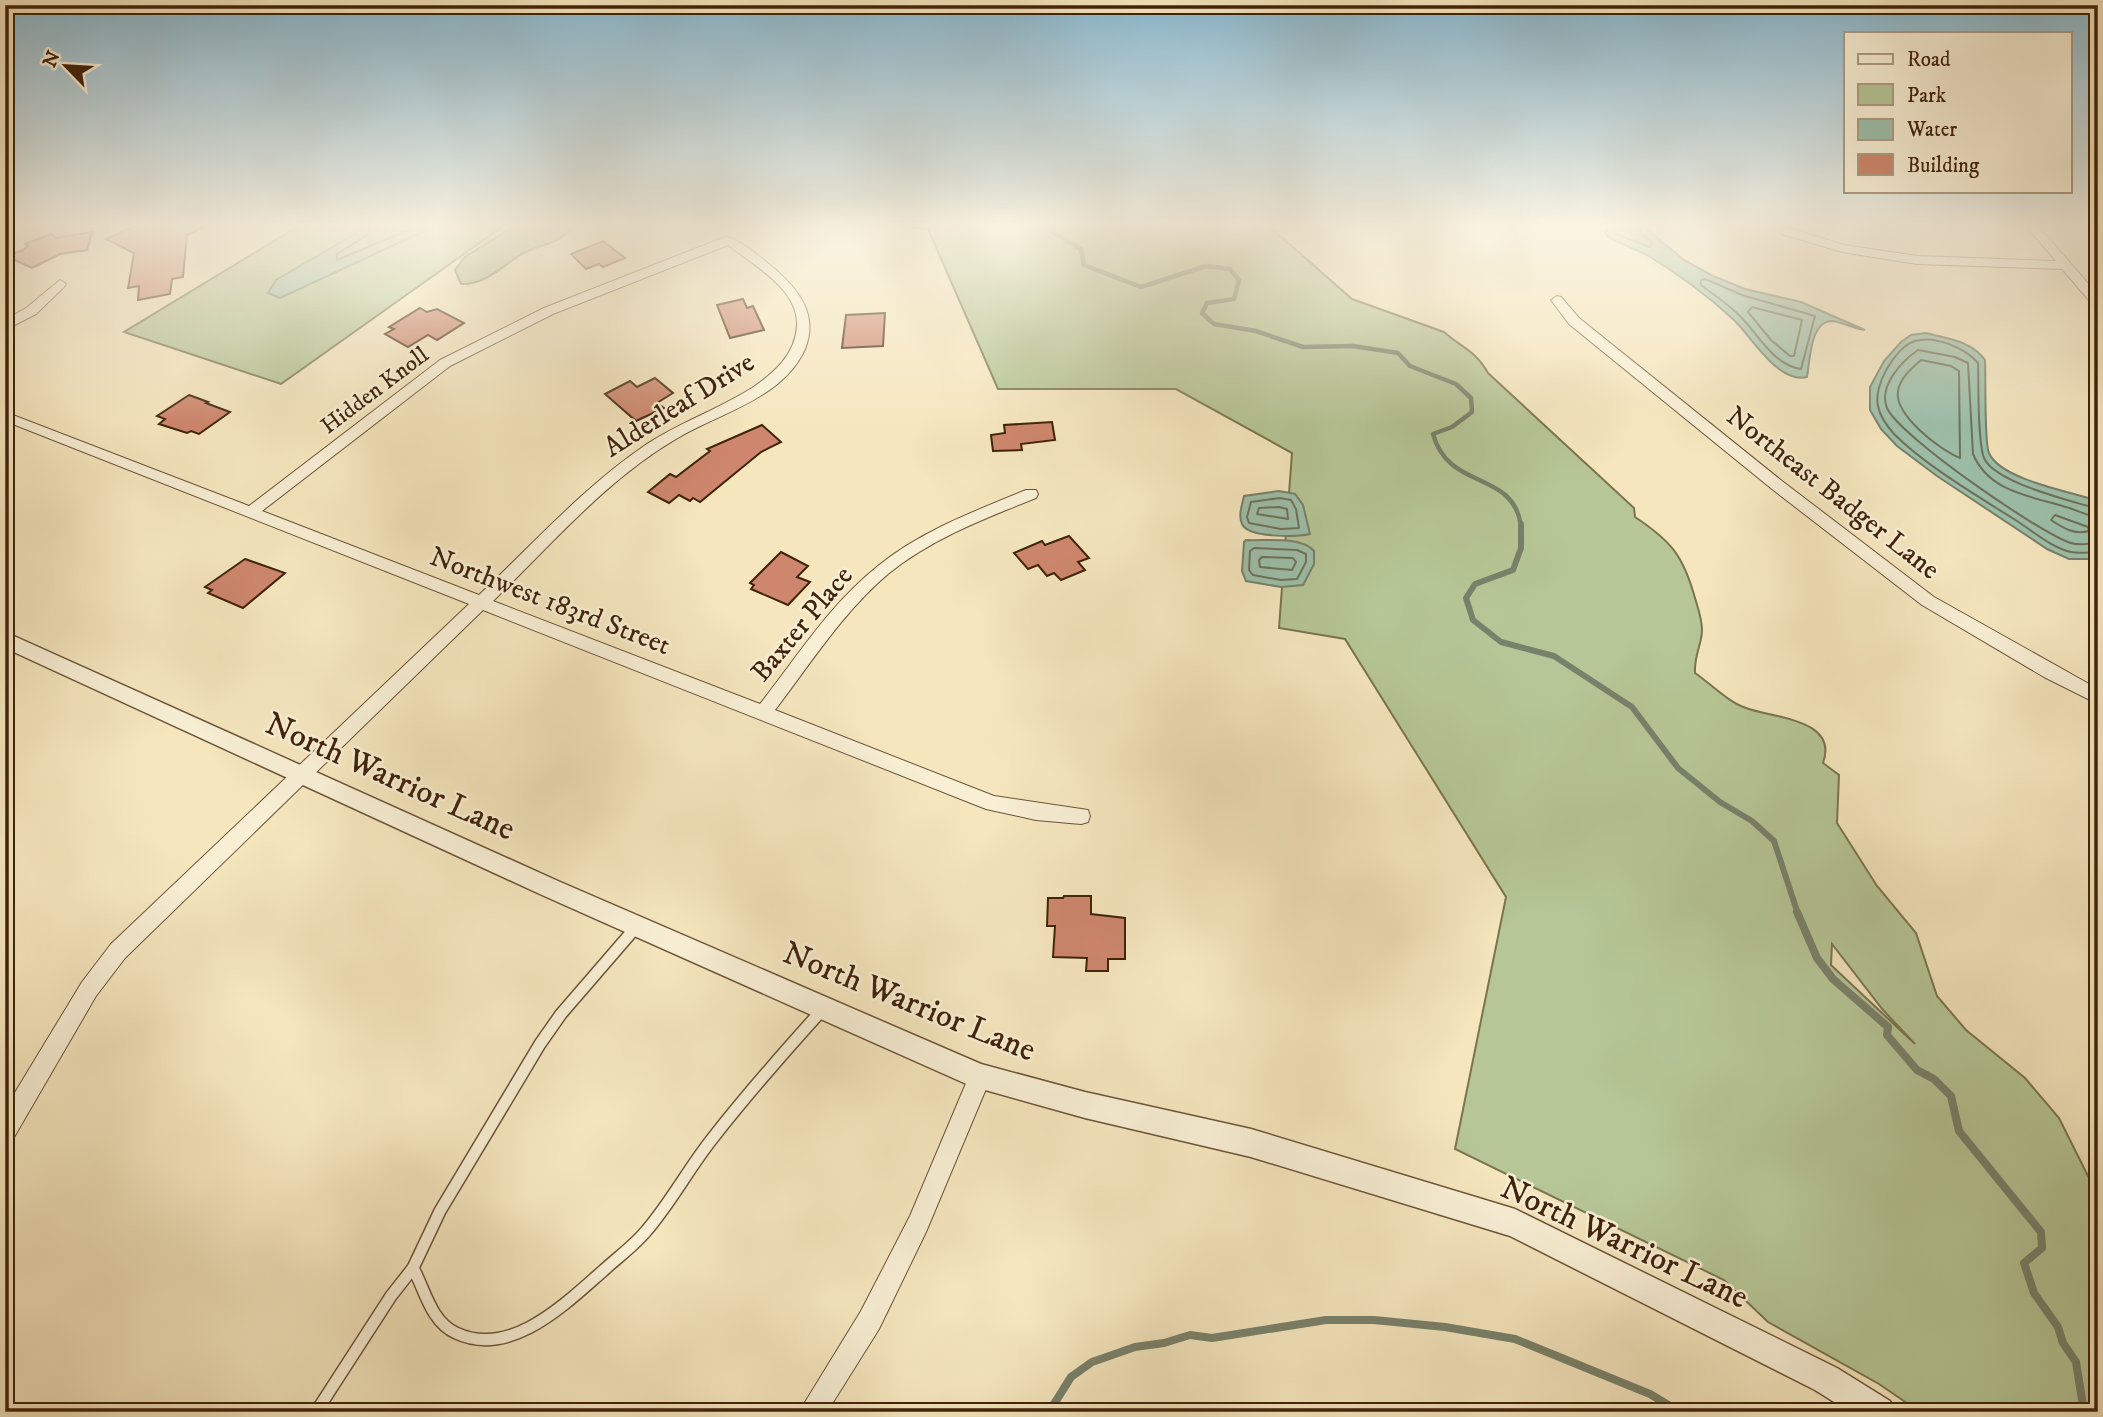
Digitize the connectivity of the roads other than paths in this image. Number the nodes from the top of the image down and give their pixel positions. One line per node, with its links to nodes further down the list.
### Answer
1 (51, 293): 5 (street)
2 (595, 293): 8 (street, Hidden Knoll)
3 (791, 293): 9 (street, Alderleaf Drive)
4 (1557, 300): 11 (street, Northeast Badger Lane)
5 (5, 326)
6 (5, 416): 8 (street, Northwest 183rd Street)
7 (1031, 494): 12 (street, Baxter Place)
8 (251, 512): 9 (street, Northwest 183rd Street)
9 (481, 602): 12 (street, Northwest 183rd Street); 13 (street, Alderleaf Drive)
10 (5, 639): 13 (street, North Warrior Lane)
11 (2098, 696)
12 (763, 713): 14 (street, Northwest 183rd Street)
13 (299, 775): 15 (street, North Warrior Lane); 18 (street, Alderleaf Drive)
14 (1081, 816)
15 (637, 926): 16 (street, North Warrior Lane); 19 (lane)
16 (824, 1007): 17 (street, North Warrior Lane); 19 (lane)
17 (980, 1077): 21 (street); 22 (street, North Warrior Lane)
18 (5, 1131)
19 (414, 1268): 20 (lane)
20 (316, 1412)
21 (812, 1412)
22 (1879, 1412)

